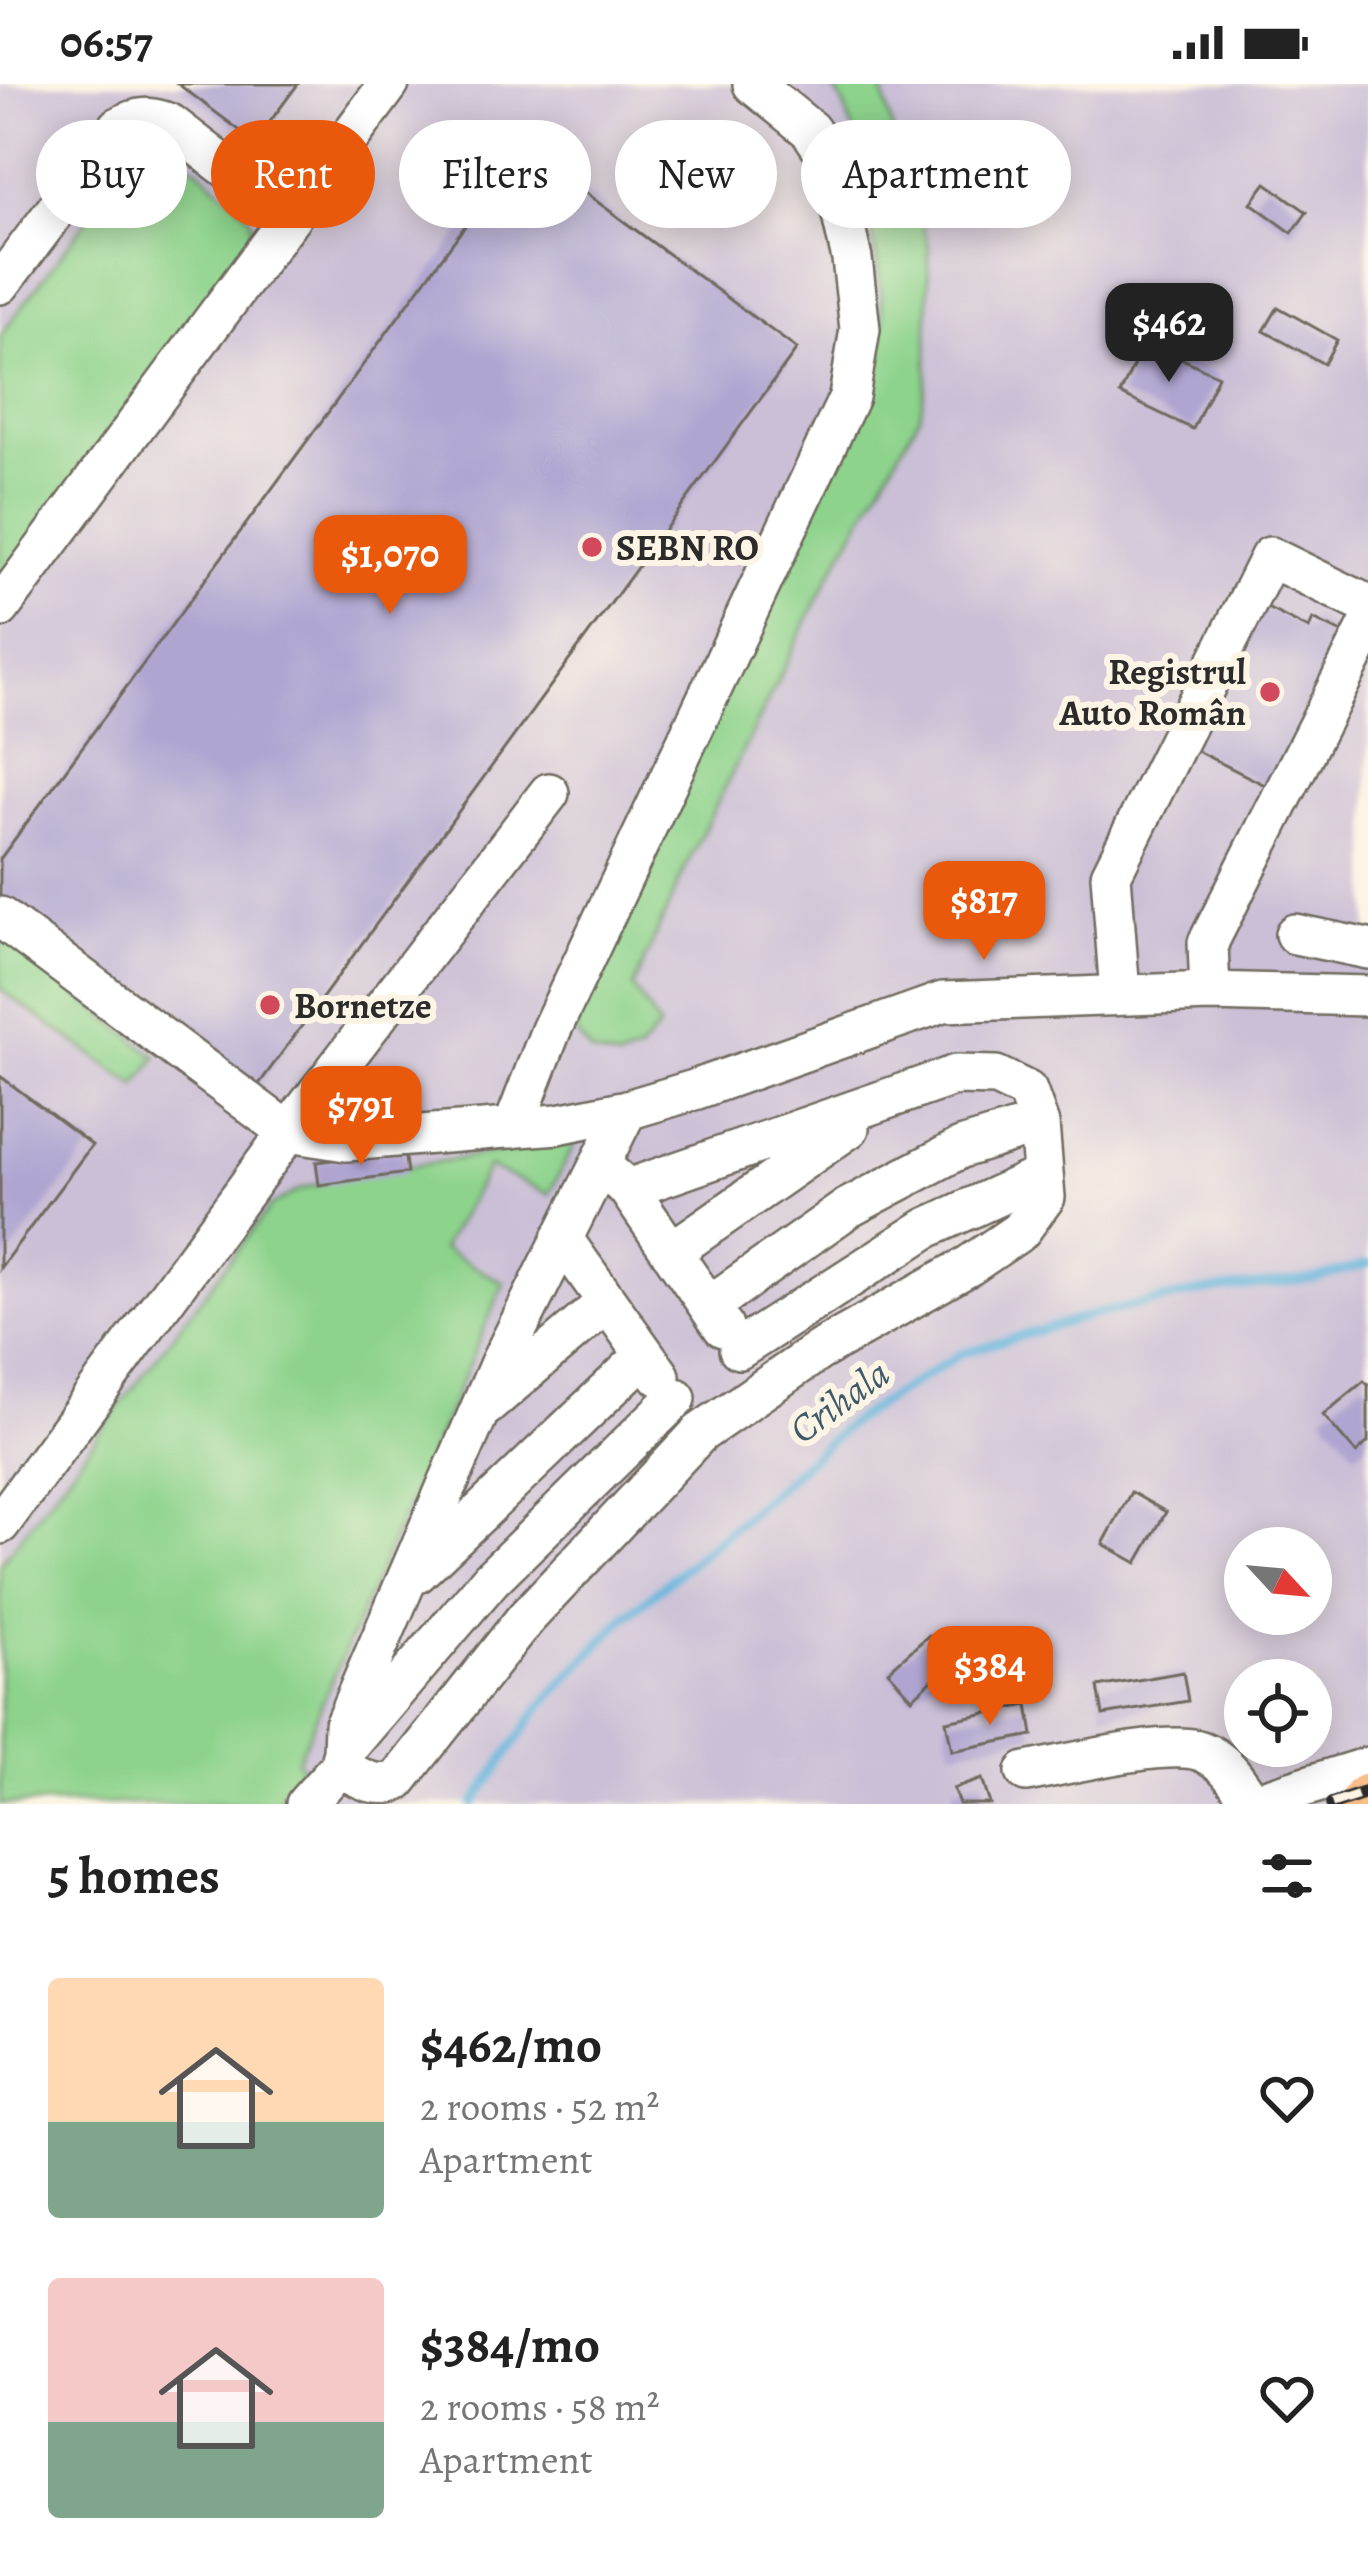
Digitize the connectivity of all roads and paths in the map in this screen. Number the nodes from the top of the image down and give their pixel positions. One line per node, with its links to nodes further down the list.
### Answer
1 (389, 84): 3 (street)
2 (753, 84): 20 (street)
3 (362, 120)
4 (211, 155): 6 (street)
5 (281, 228): 8 (street)
6 (0, 284)
7 (1368, 605): 15 (street)
8 (0, 608)
9 (1368, 627): 14 (street)
10 (549, 794): 21 (street)
11 (0, 917): 21 (street)
12 (1295, 934): 13 (street)
13 (1368, 949)
14 (1210, 992): 15 (street); 16 (street)
15 (1120, 994): 18 (street)
16 (1368, 996)
17 (888, 1101): 19 (street); 23 (street); 25 (street)
18 (627, 1110): 20 (street); 23 (street)
19 (1039, 1124): 22 (street); 27 (street)
20 (513, 1128): 21 (street)
21 (288, 1132): 34 (street)
22 (1043, 1175): 28 (street); 30 (street)
23 (614, 1177): 24 (street); 25 (street)
24 (562, 1238): 26 (street); 32 (street)
25 (671, 1252): 27 (street)
26 (607, 1302): 29 (street); 32 (street)
27 (709, 1306): 28 (street)
28 (739, 1349): 30 (street)
29 (645, 1355): 31 (street); 35 (street)
30 (765, 1387): 33 (street)
31 (676, 1398): 33 (street); 36 (street)
32 (478, 1414): 35 (street)
33 (700, 1433): 36 (street)
34 (0, 1525)
35 (404, 1585): 36 (street)
36 (341, 1760): 39 (street)
37 (1368, 1767): 40 (street)
38 (1026, 1772): 40 (street)
39 (306, 1804)
40 (1251, 1804)

